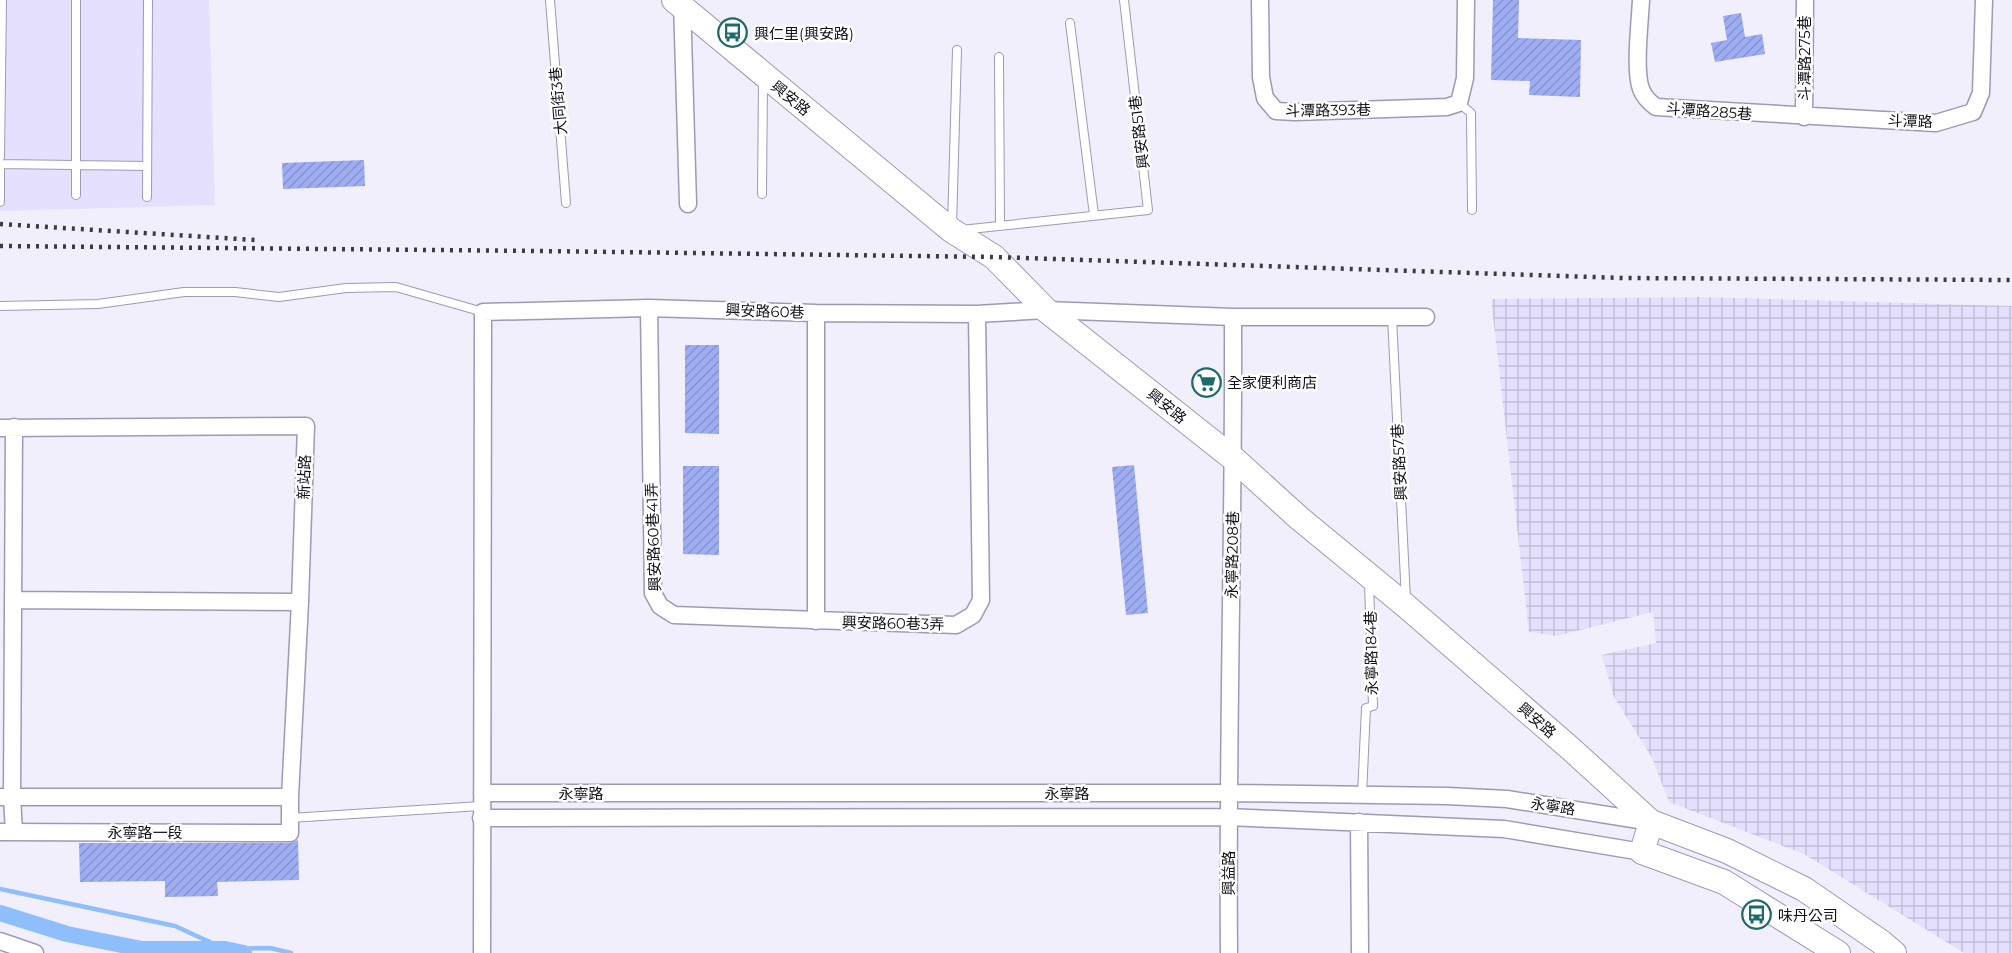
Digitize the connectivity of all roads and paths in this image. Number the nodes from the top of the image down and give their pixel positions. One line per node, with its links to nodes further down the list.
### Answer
1 (2, 0): 18 (lane)
2 (76, 0): 20 (lane)
3 (148, 0): 21 (lane)
4 (550, 0): 27 (lane, 大同街3巷)
5 (1124, 0): 30 (lane, 興安路51巷)
6 (1260, 0): 16 (street, 斗潭路393巷)
7 (1466, 0): 16 (street)
8 (1641, 0): 17 (street, 斗潭路285巷)
9 (1805, 0): 17 (street, 斗潭路275巷)
10 (1984, 0): 17 (street, 斗潭路)
11 (680, 2): 15 (street, 興安路); 28 (street)
12 (1070, 23): 30 (lane)
13 (957, 50): 32 (lane)
14 (999, 57): 31 (lane)
15 (763, 75): 23 (lane); 32 (street, 興安路)
16 (1459, 103): 29 (lane)
17 (1804, 117)
18 (0, 157)
19 (0, 164): 20 (lane)
20 (76, 164): 21 (lane); 24 (lane)
21 (147, 166): 25 (lane)
22 (0, 170): 26 (lane)
23 (762, 194)
24 (76, 195)
25 (147, 197)
26 (0, 202)
27 (566, 203)
28 (688, 204)
29 (1472, 210)
30 (1094, 216): 31 (lane, 興安路51巷)
31 (1000, 226): 32 (lane, 興安路51巷)
32 (951, 230): 35 (street, 興安路)
33 (0, 306): 36 (lane)
34 (649, 308): 36 (street, 興安路60巷); 37 (street, 興安路60巷); 48 (street, 興安路60巷41弄)
35 (1046, 310): 38 (street, 興安路60巷); 39 (street, 興安路60巷); 43 (street, 興安路)
36 (483, 312): 53 (street)
37 (816, 312): 38 (street, 興安路60巷); 48 (street)
38 (976, 314): 48 (street, 興安路60巷3弄)
39 (1233, 317): 40 (street, 興安路60巷); 43 (street, 永寧路208巷)
40 (1392, 317): 41 (street, 興安路60巷); 47 (lane, 興安路57巷)
41 (1426, 317)
42 (7, 428): 45 (street); 46 (street, 新站路)
43 (1233, 459): 44 (street, 興安路); 49 (street, 永寧路208巷)
44 (1369, 578): 47 (street, 興安路); 50 (lane, 永寧路184巷)
45 (14, 600): 46 (street); 51 (street)
46 (300, 602): 52 (street, 新站路)
47 (1406, 606): 56 (street, 興安路)
48 (816, 621)
49 (1228, 793): 50 (street, 永寧路); 53 (street, 永寧路); 54 (street, 興益路)
50 (1362, 796): 56 (street, 永寧路)
51 (6, 797): 52 (street); 58 (street)
52 (290, 797): 57 (street, 新站路)
53 (481, 806): 54 (street, 永寧路); 57 (lane); 62 (street)
54 (1228, 817): 55 (street, 永寧路); 63 (street, 興益路)
55 (1359, 822): 59 (street, 永寧路); 64 (street)
56 (1651, 822): 59 (street); 66 (street, 興安路)
57 (290, 825): 58 (street, 永寧路一段)
58 (7, 832)
59 (1642, 852): 65 (street)
60 (0, 941): 61 (street)
61 (35, 953)
62 (482, 953)
63 (1229, 953)
64 (1360, 953)
65 (1838, 953)
66 (1894, 953)

